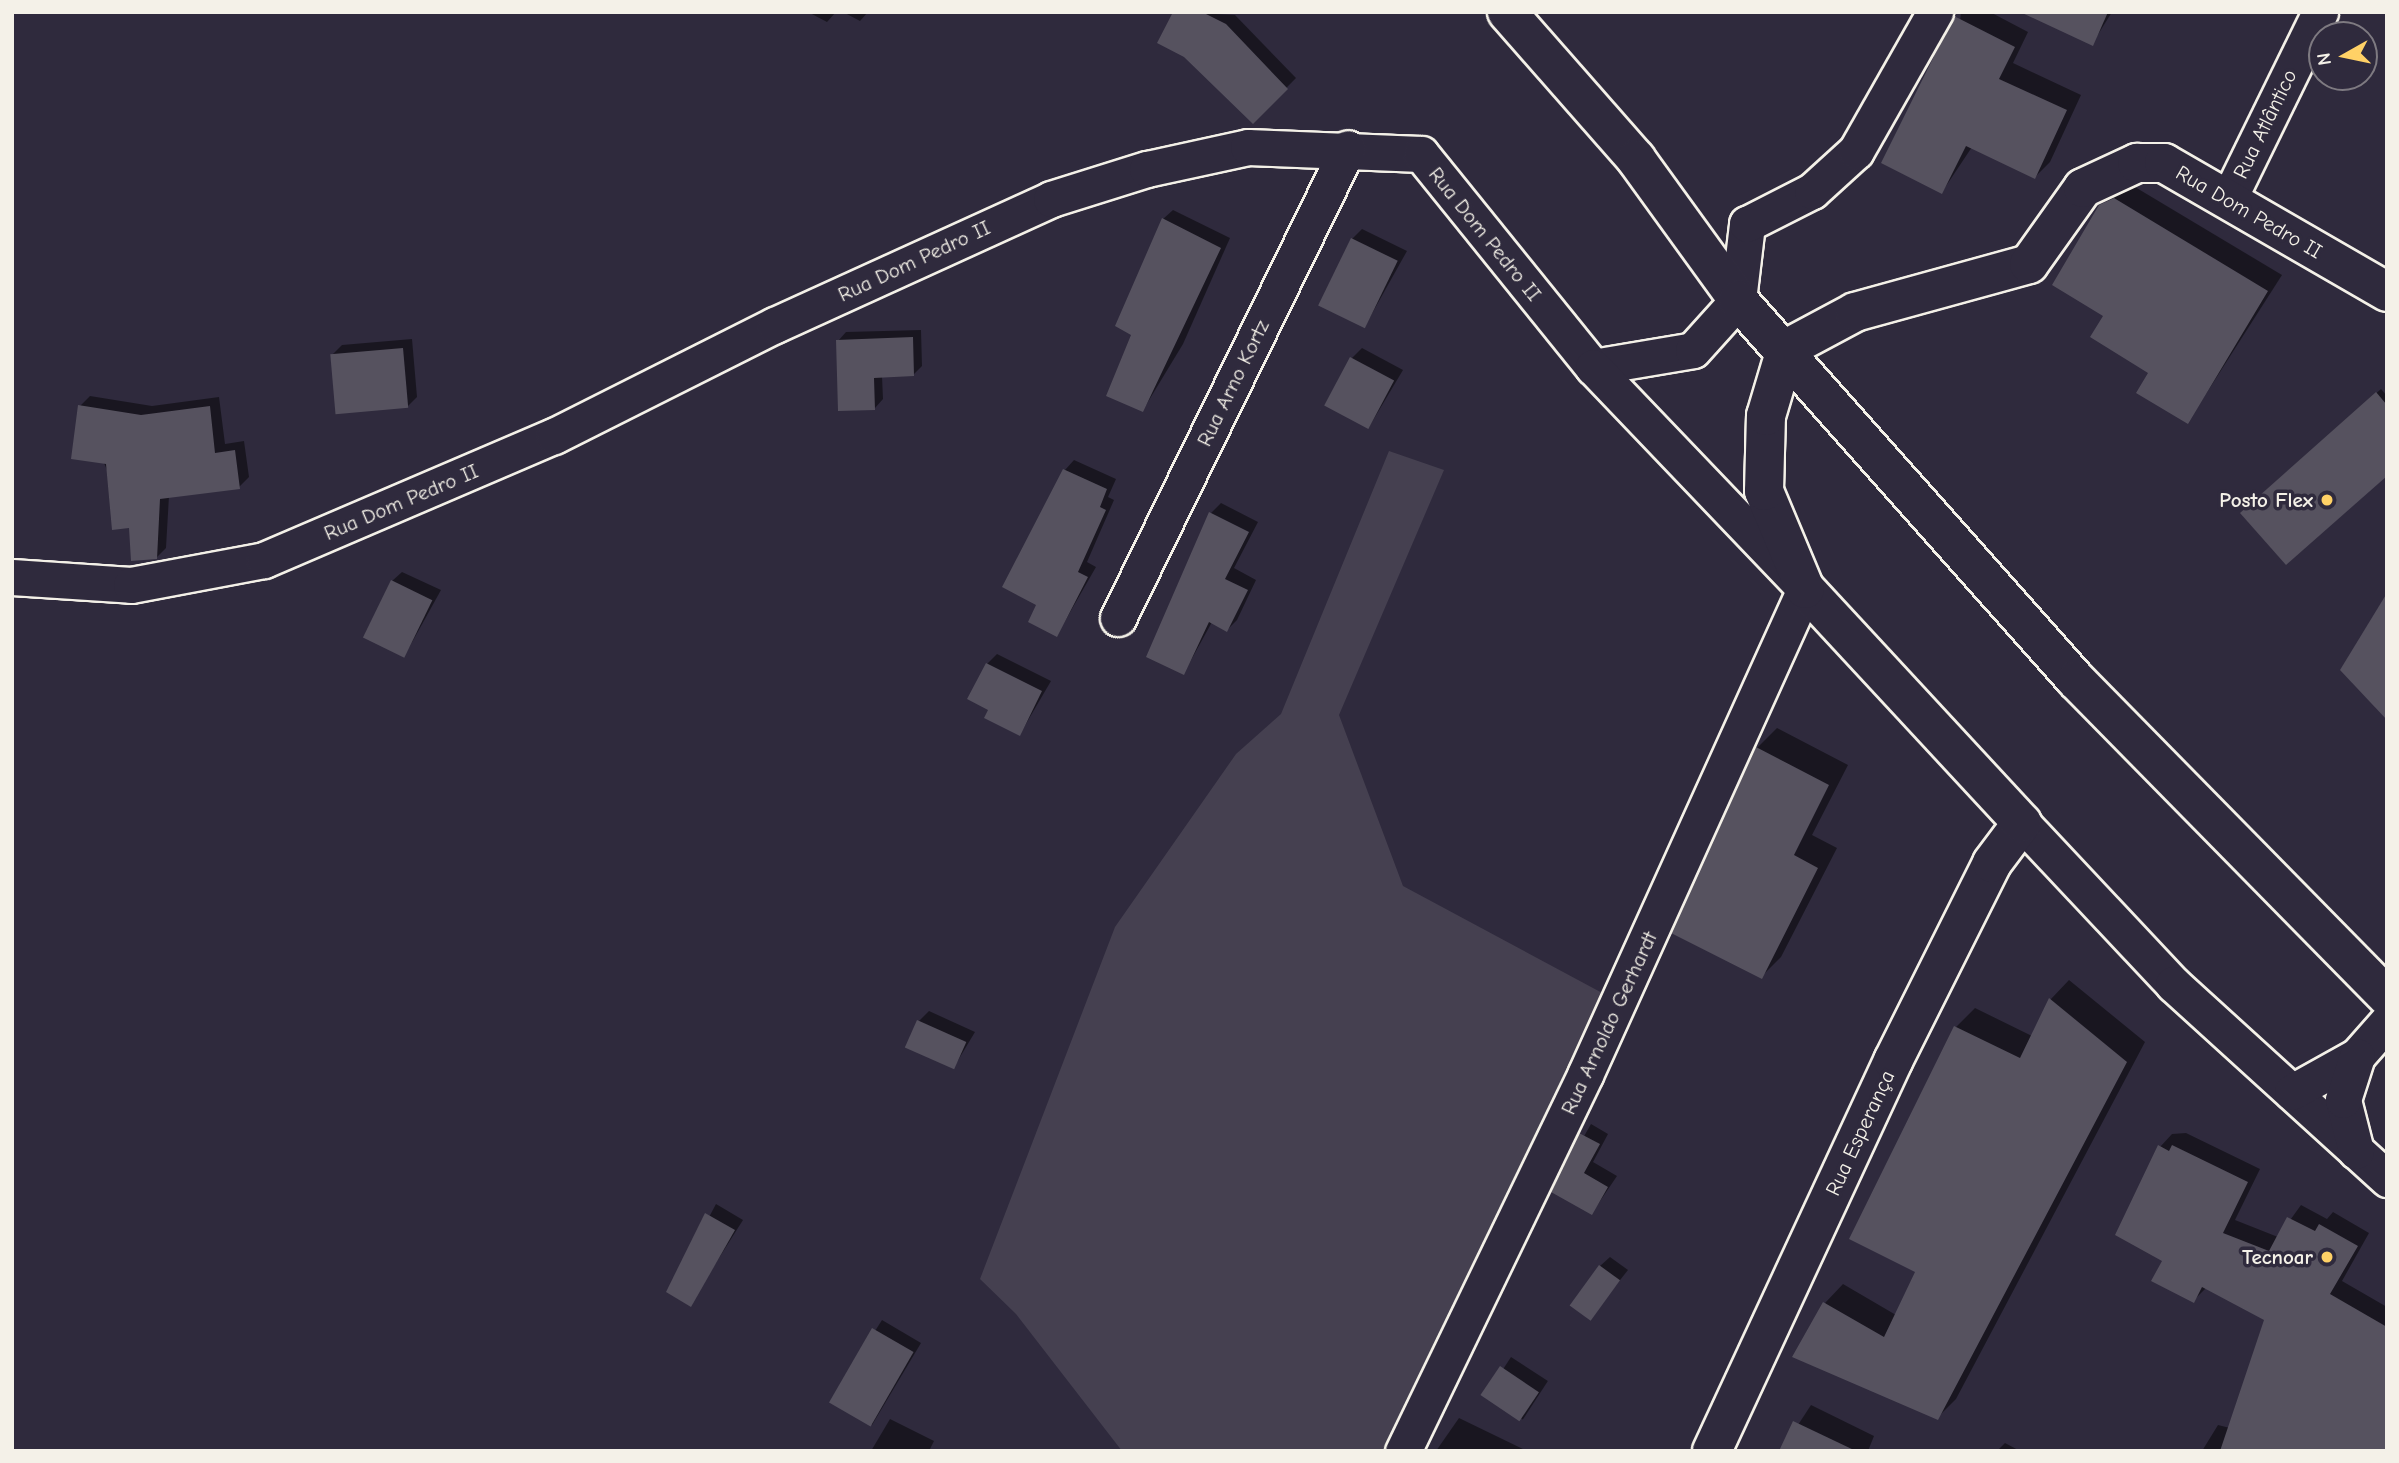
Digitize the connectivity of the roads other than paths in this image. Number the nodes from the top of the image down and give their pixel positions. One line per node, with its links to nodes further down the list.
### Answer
1 (1507, 12): 7 (street)
2 (1935, 12): 7 (street)
3 (2320, 12): 5 (street, Rua Atlântico)
4 (1348, 148): 9 (street, Rua Dom Pedro II); 10 (street, Rua Dom Pedro II); 12 (street, Rua Arno Kortz)
5 (2229, 198): 6 (street, Rua Dom Pedro II); 8 (street, Rua Dom Pedro II)
6 (2387, 292)
7 (1738, 300): 8 (street); 9 (street)
8 (1786, 349): 11 (street); 14 (street)
9 (1593, 367): 11 (street, Rua Dom Pedro II)
10 (12, 577)
11 (1805, 589): 13 (street); 20 (street, Rua Arnoldo Gerhardt)
12 (1118, 618)
13 (2022, 823): 17 (street); 21 (street, Rua Esperança)
14 (2387, 997)
15 (2387, 1022): 16 (street)
16 (2357, 1056): 17 (street); 18 (street)
17 (2292, 1092): 18 (street)
18 (2356, 1151): 19 (street)
19 (2387, 1179)
20 (1403, 1451)
21 (1712, 1451)

